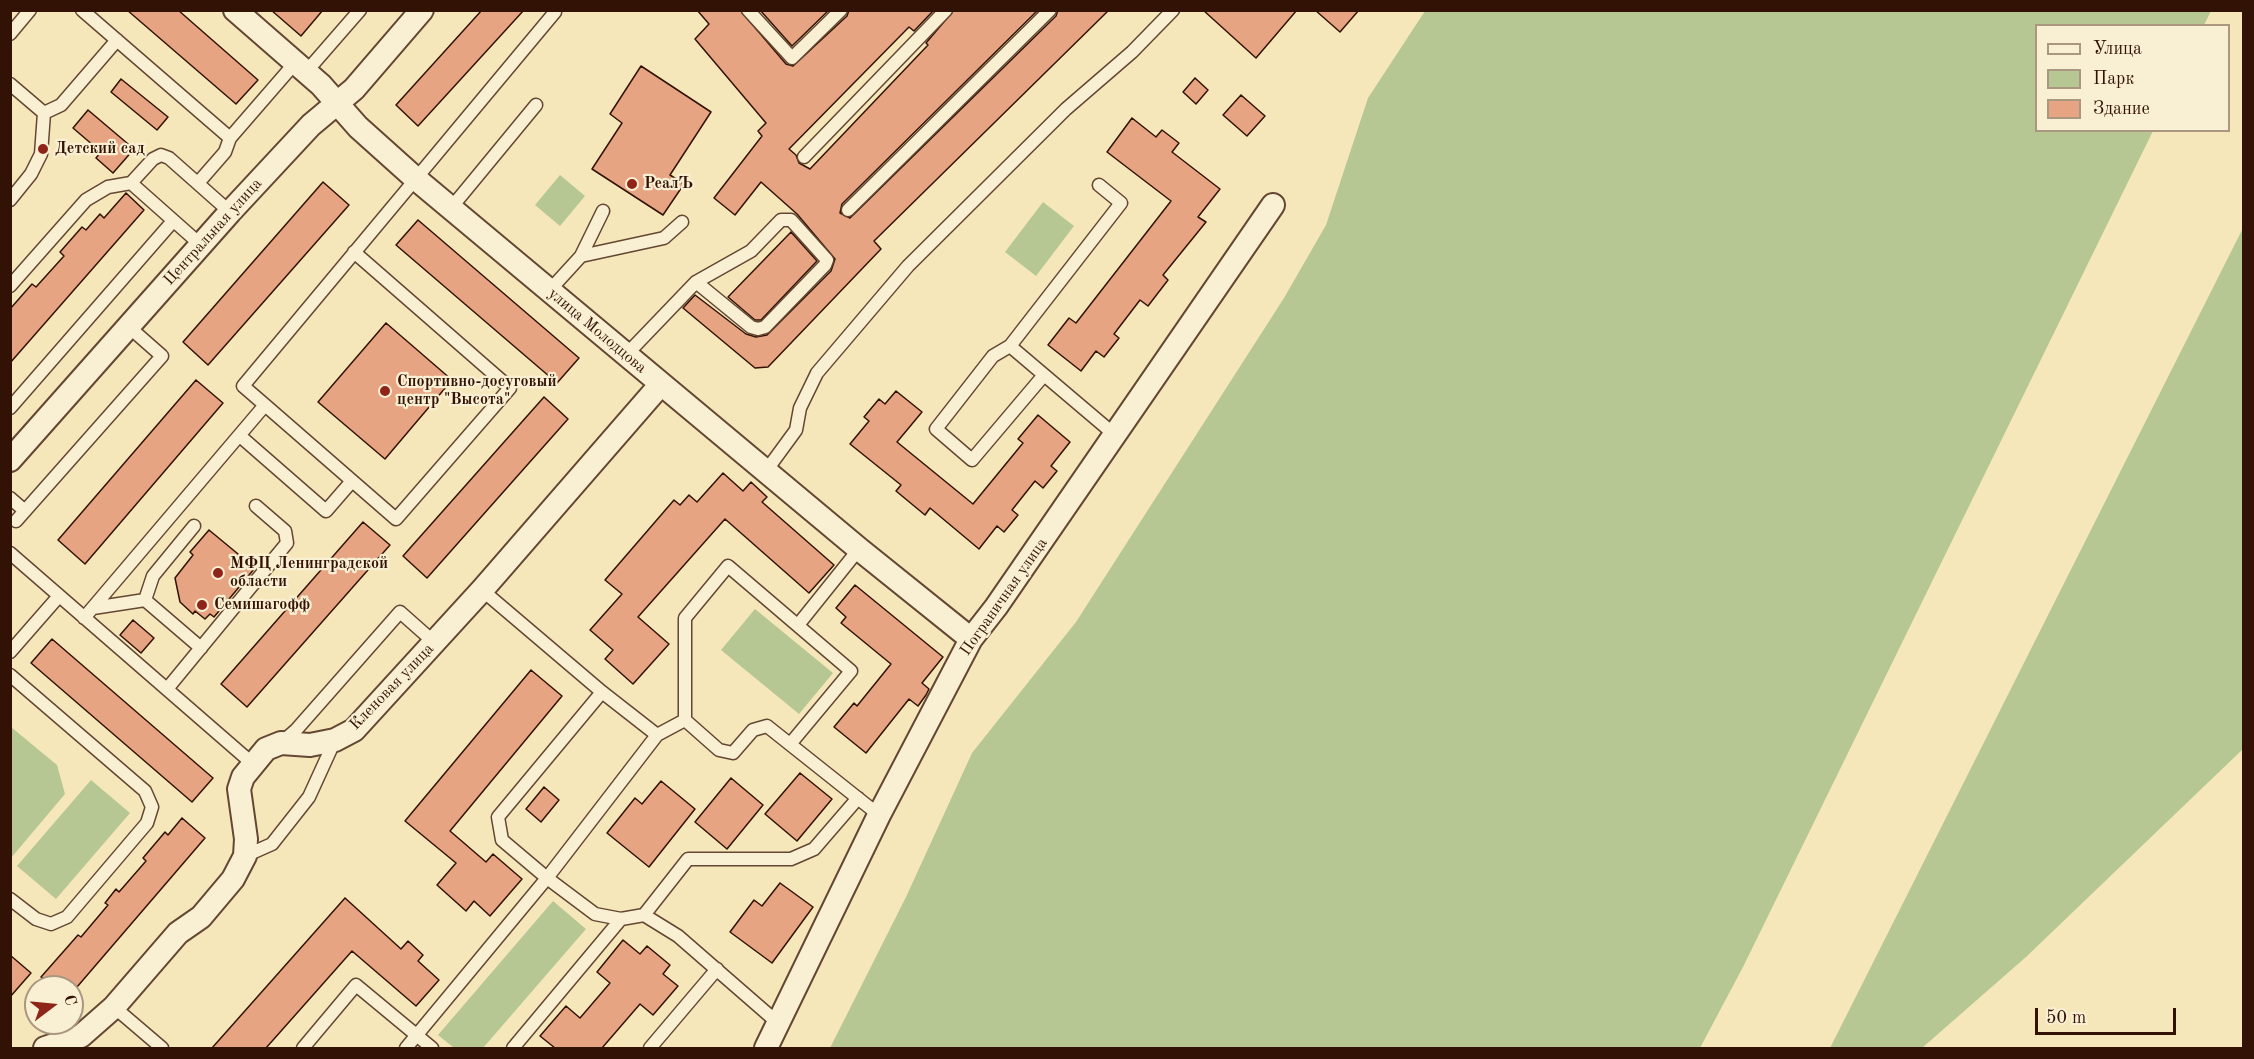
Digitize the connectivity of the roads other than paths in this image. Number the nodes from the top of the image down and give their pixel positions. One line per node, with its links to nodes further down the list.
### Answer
1 (30, 10): 12 (lane)
2 (82, 10): 13 (lane)
3 (360, 10): 14 (lane)
4 (422, 10): 16 (street, Центральная улица)
5 (748, 10): 6 (lane)
6 (840, 10)
7 (946, 10): 20 (lane)
8 (1050, 10): 28 (lane)
9 (1173, 10): 49 (lane)
10 (240, 12): 14 (street, улица Молодцова)
11 (555, 12): 21 (lane)
12 (10, 34)
13 (117, 40): 18 (lane); 19 (lane)
14 (301, 67): 16 (street, улица Молодцова); 19 (lane)
15 (10, 84): 18 (lane)
16 (336, 104): 21 (street, улица Молодцова); 30 (street, Центральная улица)
17 (536, 105): 27 (lane)
18 (44, 113): 25 (lane)
19 (230, 138): 23 (lane)
20 (804, 157)
21 (416, 179): 27 (street, улица Молодцова); 34 (lane)
22 (131, 183): 23 (lane); 31 (lane); 37 (lane)
23 (198, 183): 30 (lane)
24 (1099, 185): 40 (lane)
25 (10, 200)
26 (1273, 205): 46 (street, Пограничная улица)
27 (450, 208): 38 (street, улица Молодцова)
28 (848, 210)
29 (603, 211): 35 (lane)
30 (230, 212): 33 (street, Центральная улица)
31 (173, 221): 33 (lane); 45 (lane)
32 (682, 222): 35 (lane)
33 (201, 246): 39 (street, Центральная улица)
34 (354, 252): 44 (lane); 50 (lane)
35 (581, 256): 38 (lane)
36 (696, 282): 36 (lane); 41 (lane)
37 (10, 286)
38 (549, 291): 41 (street, улица Молодцова)
39 (129, 327): 48 (street, Центральная улица); 53 (lane)
40 (1010, 346): 42 (lane); 42 (lane)
41 (626, 355): 43 (street, улица Молодцова)
42 (1044, 375): 46 (lane)
43 (661, 384): 49 (street, улица Молодцова); 58 (street, Кленовая улица)
44 (266, 405): 47 (lane); 50 (lane)
45 (10, 408)
46 (1115, 435): 64 (street, Пограничная улица)
47 (240, 436): 50 (lane); 61 (lane)
48 (10, 460)
49 (766, 471): 56 (street, улица Молодцова)
50 (352, 481)
51 (10, 498): 53 (lane)
52 (256, 506): 66 (lane)
53 (25, 511): 54 (lane)
54 (16, 521)
55 (194, 525): 60 (lane)
56 (859, 549): 63 (lane); 64 (street, улица Молодцова)
57 (10, 553): 59 (lane)
58 (482, 590): 65 (street, Кленовая улица); 70 (lane)
59 (59, 596): 62 (lane); 67 (lane)
60 (145, 600): 61 (lane); 66 (lane)
61 (93, 608): 62 (lane)
62 (84, 618): 69 (lane)
63 (798, 625): 71 (lane); 75 (lane)
64 (971, 639): 78 (street, Пограничная улица)
65 (435, 643): 73 (street, Кленовая улица); 74 (lane)
66 (201, 648): 69 (lane)
67 (10, 652)
68 (10, 675): 81 (lane)
69 (167, 689): 76 (lane)
70 (602, 693): 72 (lane); 80 (lane)
71 (685, 720): 72 (lane); 75 (lane)
72 (657, 735): 80 (lane)
73 (335, 740): 74 (street, Кленовая улица); 79 (lane)
74 (281, 743): 76 (street)
75 (791, 743): 77 (lane)
76 (253, 764): 79 (street)
77 (858, 798): 78 (lane); 82 (lane)
78 (879, 815): 86 (street, Пограничная улица)
79 (245, 856): 85 (street)
80 (547, 878): 83 (lane); 87 (lane)
81 (12, 903)
82 (644, 915): 83 (lane); 84 (lane)
83 (621, 919): 94 (lane)
84 (717, 969): 86 (lane); 95 (lane)
85 (114, 1007): 88 (street); 90 (lane)
86 (778, 1023): 96 (street, Пограничная улица)
87 (416, 1035): 91 (lane); 92 (lane); 93 (lane)
88 (84, 1042): 89 (street)
89 (49, 1048)
90 (162, 1048)
91 (303, 1048)
92 (406, 1048)
93 (432, 1048)
94 (513, 1048)
95 (650, 1048)
96 (766, 1048)

